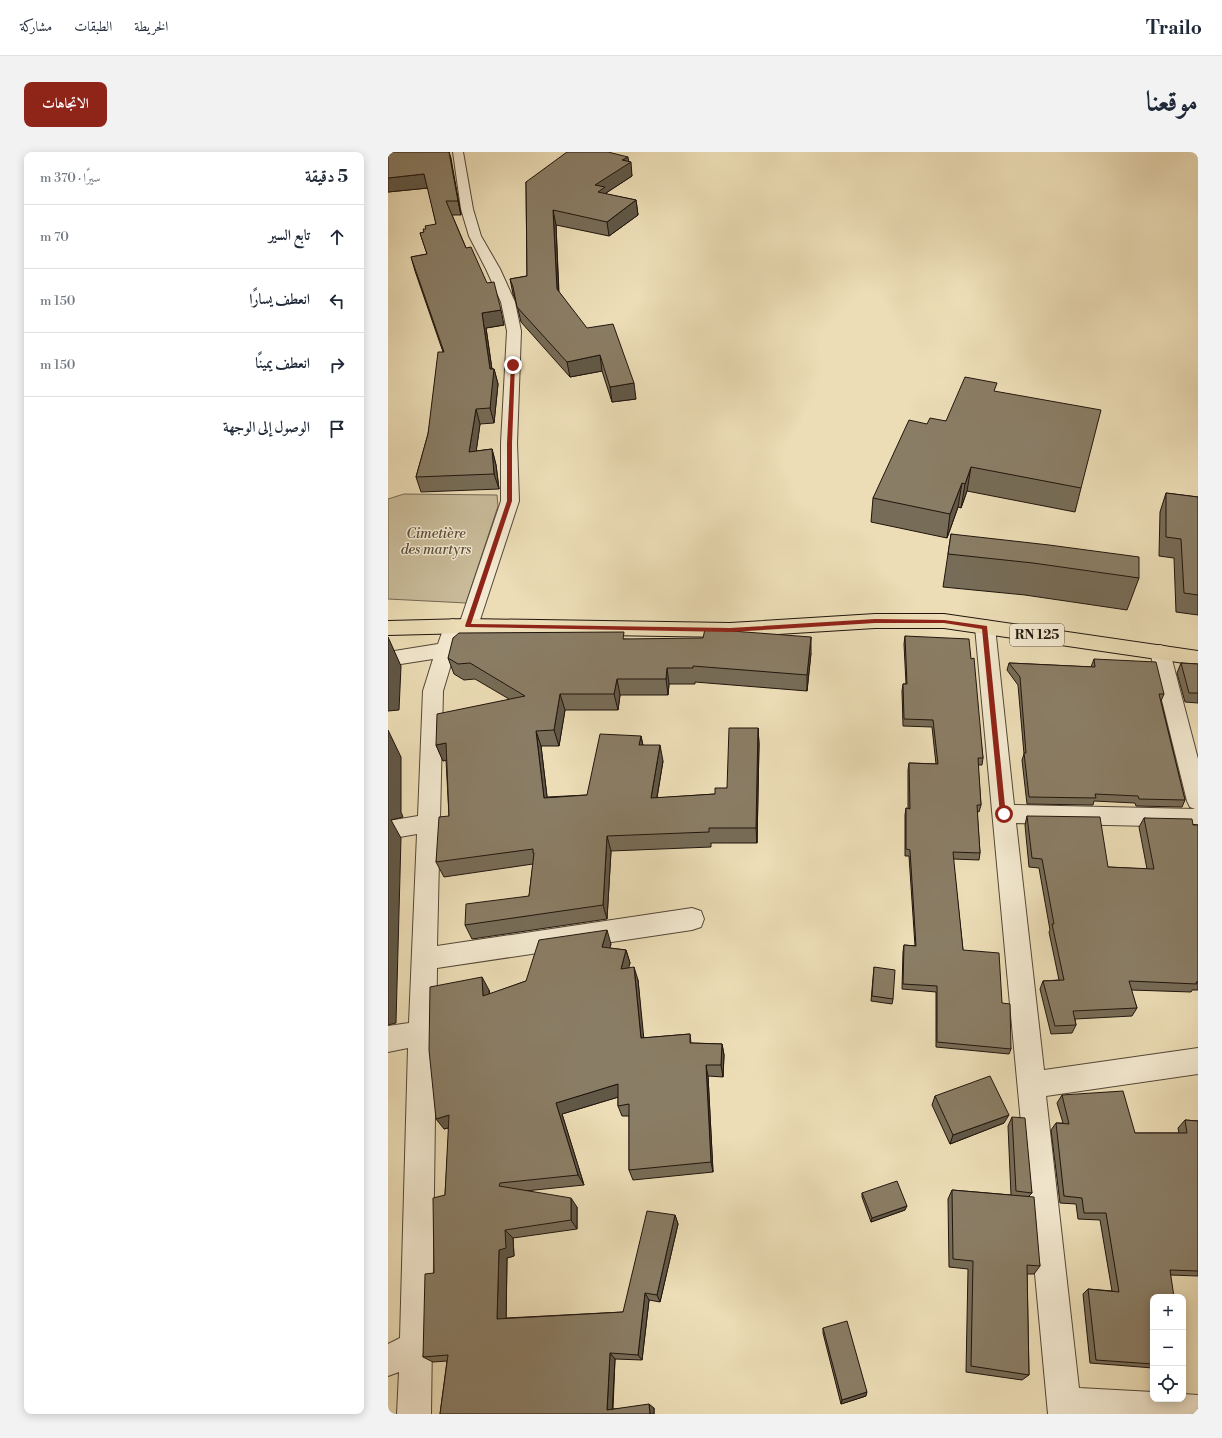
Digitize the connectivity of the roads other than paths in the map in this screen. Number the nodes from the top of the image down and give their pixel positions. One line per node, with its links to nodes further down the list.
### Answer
1 (458, 152): 2 (street)
2 (460, 626): 3 (main road, RN 125); 4 (main road, RN 125); 5 (street)
3 (985, 627): 6 (main road, RN 125); 10 (street)
4 (388, 628)
5 (445, 650): 8 (street); 12 (street)
6 (1160, 652): 7 (main road, RN 125); 9 (street)
7 (1198, 658)
8 (388, 659)
9 (1198, 801)
10 (1004, 814): 11 (street); 19 (street)
11 (1198, 818)
12 (428, 823): 13 (street); 15 (street)
13 (388, 830)
14 (692, 919): 15 (street)
15 (424, 959): 16 (street)
16 (422, 1033): 17 (street); 20 (street)
17 (388, 1039)
18 (1198, 1061): 19 (street)
19 (1031, 1085): 21 (street)
20 (402, 1354): 22 (street)
21 (1064, 1408): 23 (street)
22 (408, 1412)
23 (1198, 1412)

